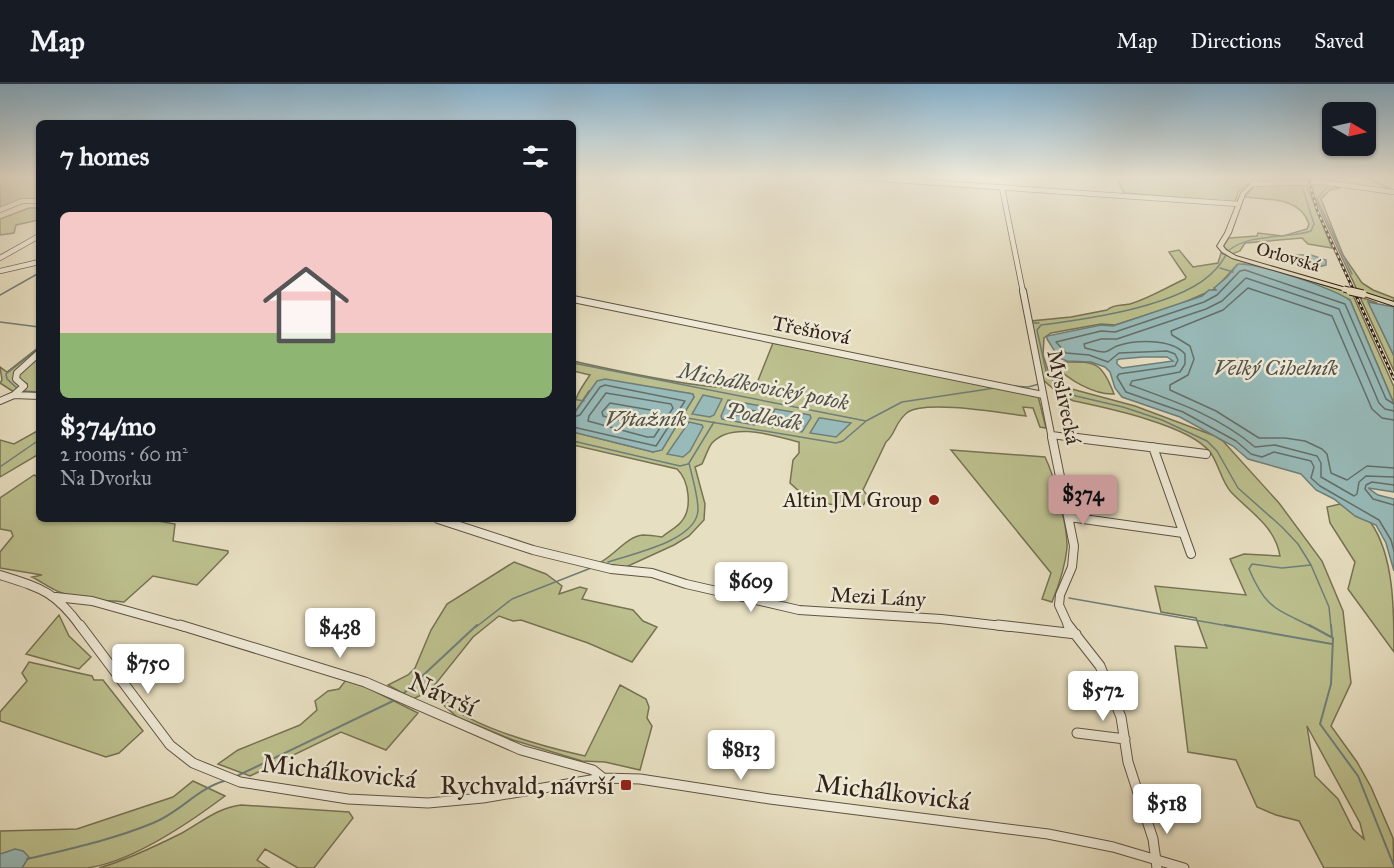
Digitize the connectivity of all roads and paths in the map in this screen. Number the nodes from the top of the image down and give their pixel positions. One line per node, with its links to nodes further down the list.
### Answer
1 (1007, 214): 11 (street, Myslivecká)
2 (1235, 214): 8 (main road, Orlovská, bridge)
3 (36, 238): 4 (street)
4 (0, 258)
5 (36, 263): 6 (street)
6 (0, 271)
7 (576, 300): 11 (street, Třešňová)
8 (1394, 303)
9 (36, 355): 10 (street)
10 (17, 392): 12 (street); 13 (street)
11 (1043, 395): 14 (street, Myslivecká)
12 (36, 398)
13 (0, 401)
14 (1052, 435): 15 (street); 17 (street, Myslivecká)
15 (1153, 447): 16 (street); 19 (street)
16 (1206, 454)
17 (1069, 517): 19 (street); 23 (street, Myslivecká)
18 (448, 522): 23 (street, Mezi Lány)
19 (1183, 533): 20 (street)
20 (1191, 554)
21 (0, 575): 22 (street, Michálkovická)
22 (56, 597): 26 (street, Návrší); 26 (street, Michálkovická)
23 (1076, 634): 25 (street, Myslivecká)
24 (1077, 733): 25 (street)
25 (1125, 739): 27 (street, Myslivecká)
26 (603, 778): 27 (street, Michálkovická)
27 (1156, 863): 28 (street, Michálkovická)
28 (1184, 868)

